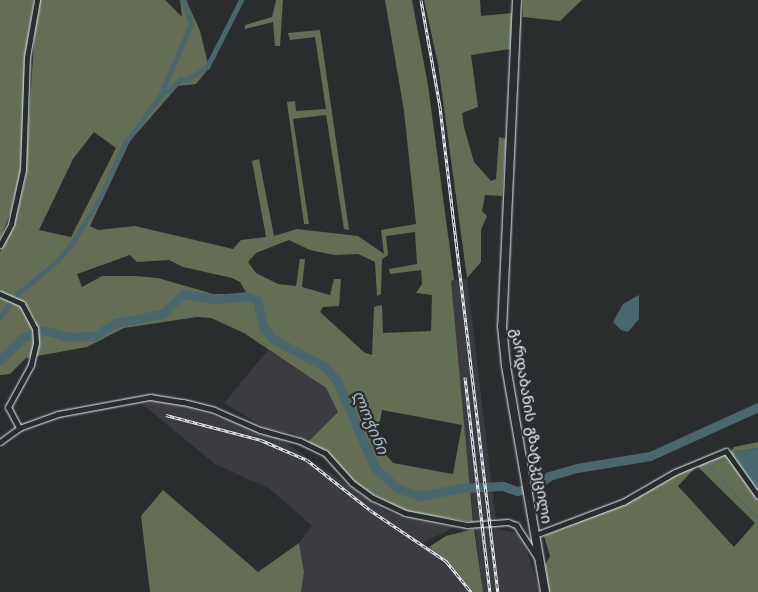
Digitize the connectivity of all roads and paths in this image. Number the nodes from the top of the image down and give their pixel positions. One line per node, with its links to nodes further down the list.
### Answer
1 (37, 0): 3 (street)
2 (517, 0): 8 (main road, გარდაბანის გზატკეცილი)
3 (0, 245)
4 (0, 294): 5 (street)
5 (19, 428): 6 (street); 9 (street)
6 (0, 442)
7 (758, 496): 8 (street)
8 (536, 535): 9 (main road, გარდაბანის გზატკეცილი)
9 (540, 561): 10 (main road, გარდაბანის გზატკეცილი)
10 (545, 592)

